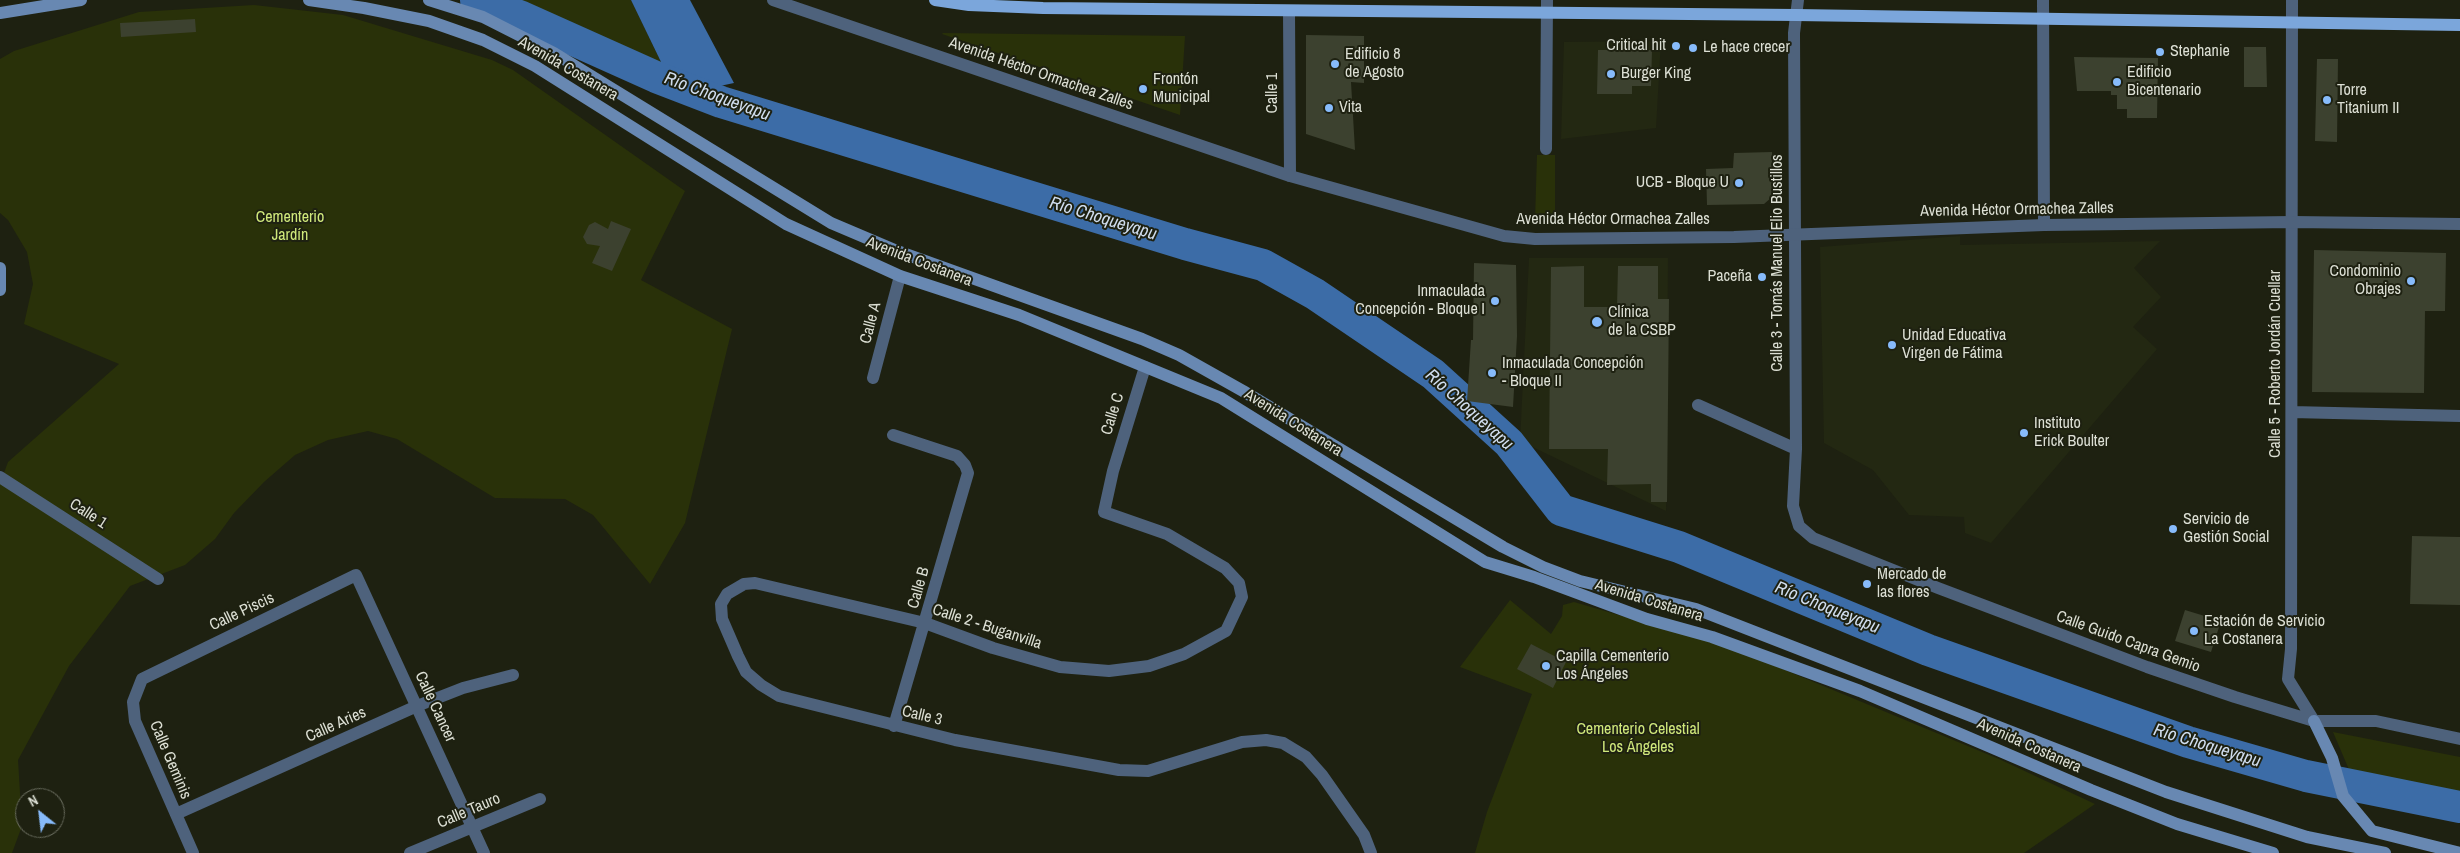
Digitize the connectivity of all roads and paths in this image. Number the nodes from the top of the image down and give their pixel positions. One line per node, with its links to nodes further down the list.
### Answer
1 (81, 0): 12 (main road)
2 (309, 0): 24 (main road, Avenida Costanera)
3 (429, 0): 54 (main road, Avenida Costanera)
4 (773, 0): 18 (street, Avenida Héctor Ormachea Zalles)
5 (935, 0): 9 (main road)
6 (1798, 0): 13 (street, Calle 3 - Tomás Manuel Elio Bustillos)
7 (2043, 0): 14 (street)
8 (2292, 0): 15 (street, Calle 5 - Roberto Jordán Cuellar)
9 (1044, 4): 11 (main road)
10 (1547, 6): 11 (main road); 13 (main road); 17 (street)
11 (1289, 11): 18 (street, Calle 1)
12 (0, 14)
13 (1796, 14): 14 (main road); 22 (street, Calle 3 - Tomás Manuel Elio Bustillos)
14 (2042, 18): 15 (main road); 21 (street)
15 (2292, 22): 16 (main road); 19 (street, Calle 5 - Roberto Jordán Cuellar)
16 (2460, 25)
17 (1546, 149)
18 (1290, 176): 22 (street, Avenida Héctor Ormachea Zalles)
19 (2293, 222): 20 (street, Avenida Héctor Ormachea Zalles); 21 (street, Avenida Héctor Ormachea Zalles); 29 (street, Calle 5 - Roberto Jordán Cuellar)
20 (2460, 224)
21 (2044, 225): 22 (street, Avenida Héctor Ormachea Zalles)
22 (1794, 233): 32 (street, Calle 3 - Tomás Manuel Elio Bustillos)
23 (0, 268): 25 (main road)
24 (900, 276): 26 (main road, Avenida Costanera); 27 (street, Calle A)
25 (0, 290)
26 (1145, 367): 38 (street, Calle C); 53 (main road, Avenida Costanera)
27 (873, 378)
28 (1698, 405): 32 (street)
29 (2292, 412): 30 (street); 43 (street, Calle 5 - Roberto Jordán Cuellar)
30 (2460, 416)
31 (893, 435): 39 (street, Calle B)
32 (1796, 448): 34 (street, Calle 3 - Tomás Manuel Elio Bustillos)
33 (0, 477): 36 (street, Calle 1)
34 (1799, 526): 43 (street, Calle Guido Capra Gemio)
35 (356, 575): 41 (street, Calle Piscis); 42 (street, Calle Cancer)
36 (158, 579)
37 (721, 604): 39 (street, Calle 2 - Buganvilla); 44 (street, Calle 3)
38 (1236, 612): 39 (street, Calle 2 - Buganvilla)
39 (926, 623): 44 (street, Calle B)
40 (513, 675): 42 (street, Calle Aries)
41 (142, 679): 47 (street, Calle Geminis)
42 (417, 706): 47 (street, Calle Aries); 48 (street, Calle Cancer)
43 (2314, 721): 45 (street, Calle Guido Capra Gemio); 55 (main road)
44 (894, 726): 52 (street, Calle 3)
45 (2460, 739)
46 (540, 798): 48 (street, Calle Tauro)
47 (176, 814): 49 (street, Calle Geminis)
48 (472, 829): 50 (street, Calle Tauro); 51 (street, Calle Cancer)
49 (192, 853)
50 (410, 853)
51 (484, 853)
52 (1371, 853)
53 (2273, 853)
54 (2385, 853)
55 (2460, 853)

